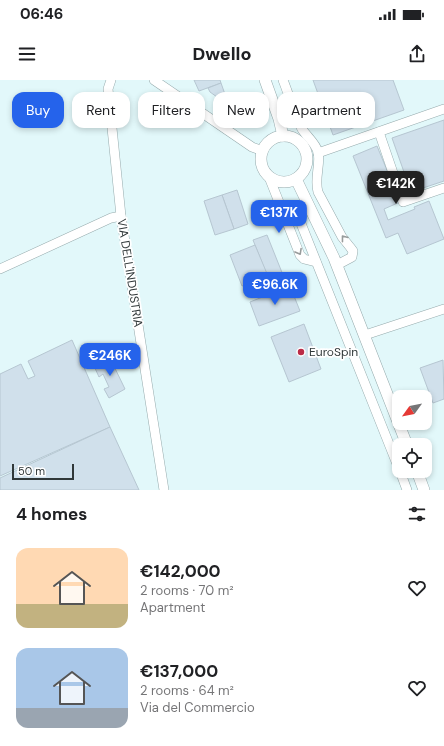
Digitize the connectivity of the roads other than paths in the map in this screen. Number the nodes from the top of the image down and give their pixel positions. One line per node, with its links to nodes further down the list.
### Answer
1 (111, 80): 14 (street, VIA DELL'INDUSTRIA)
2 (154, 80): 8 (street)
3 (265, 80): 7 (main road)
4 (283, 80): 9 (street)
5 (444, 109): 6 (street)
6 (379, 132): 9 (street); 12 (street)
7 (283, 136): 8 (main road); 11 (main road)
8 (263, 151): 10 (main road)
9 (318, 153): 16 (street, one-way to 9)
10 (269, 177): 11 (main road); 13 (street)
11 (296, 179): 16 (main road)
12 (444, 188)
13 (283, 214): 15 (street, one-way to 15); 15 (street)
14 (122, 216): 17 (street); 24 (street, VIA DELL'INDUSTRIA)
15 (316, 262): 21 (street)
16 (337, 265): 19 (main road)
17 (0, 269)
18 (444, 309): 19 (street)
19 (365, 335): 20 (main road)
20 (404, 438)
21 (392, 452)
22 (402, 478): 25 (street)
23 (420, 478): 26 (main road)
24 (164, 490)
25 (407, 490)
26 (424, 490)

